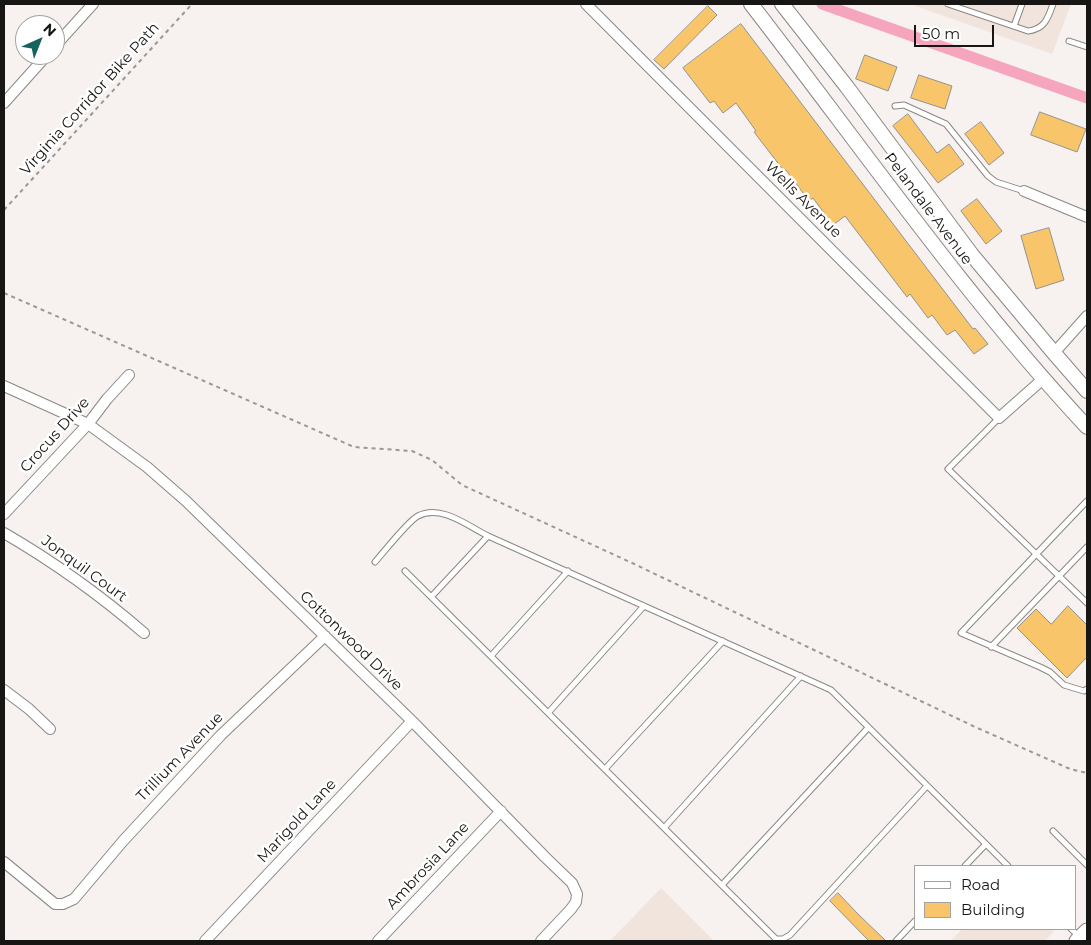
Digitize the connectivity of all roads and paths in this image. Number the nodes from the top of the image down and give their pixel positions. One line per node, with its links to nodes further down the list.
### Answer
1 (93, 4): 10 (street)
2 (192, 4): 17 (path, Virginia Corridor Bike Path)
3 (586, 4): 26 (street, Wells Avenue)
4 (751, 4): 23 (main road, Pelandale Avenue)
5 (782, 4): 21 (main road, Pelandale Avenue)
6 (948, 4): 9 (lane)
7 (1022, 4): 9 (lane)
8 (1053, 4): 9 (lane)
9 (1014, 26)
10 (65, 35)
11 (1069, 41): 12 (lane)
12 (1087, 47)
13 (38, 65): 14 (street)
14 (4, 103)
15 (895, 106): 16 (lane)
16 (1024, 191): 18 (street)
17 (4, 210)
18 (1087, 217)
19 (4, 293): 57 (path)
20 (1087, 316): 21 (street)
21 (1054, 353): 25 (main road, Pelandale Avenue)
22 (129, 375): 27 (street, Crocus Drive)
23 (1043, 379): 26 (street); 28 (main road, Pelandale Avenue)
24 (4, 386): 27 (street, Cottonwood Drive)
25 (1087, 391)
26 (999, 418): 34 (lane)
27 (88, 424): 30 (street, Crocus Drive); 45 (street, Cottonwood Drive)
28 (1087, 427)
29 (1087, 501): 34 (lane)
30 (4, 514)
31 (4, 533): 44 (street, Jonquil Court)
32 (488, 536): 35 (lane); 37 (lane); 40 (lane)
33 (1087, 547): 38 (lane)
34 (1037, 554): 38 (lane); 47 (lane)
35 (375, 562)
36 (406, 571): 40 (lane)
37 (568, 572): 43 (lane); 48 (lane)
38 (1060, 576): 41 (lane); 47 (lane)
39 (1087, 591): 41 (lane)
40 (431, 597): 48 (lane)
41 (1082, 597): 42 (lane)
42 (1087, 602)
43 (644, 606): 46 (lane); 52 (lane)
44 (144, 633)
45 (325, 636): 53 (street, Cottonwood Drive); 63 (street, Trillium Avenue)
46 (723, 641): 49 (lane); 56 (lane)
47 (991, 647): 51 (lane)
48 (491, 656): 52 (lane)
49 (801, 676): 54 (lane); 60 (lane)
50 (4, 690): 55 (street)
51 (1087, 690)
52 (548, 712): 56 (lane)
53 (412, 721): 59 (street, Cottonwood Drive); 69 (street, Marigold Lane)
54 (868, 728): 58 (lane); 67 (lane)
55 (50, 729)
56 (605, 769): 60 (lane)
57 (1087, 773)
58 (927, 786): 62 (lane); 67 (lane)
59 (501, 812): 70 (street, Ambrosia Lane); 71 (street, Cottonwood Drive)
60 (664, 828): 67 (lane)
61 (1053, 831): 66 (lane)
62 (986, 844): 64 (lane); 65 (lane)
63 (4, 862)
64 (966, 865)
65 (1007, 865)
66 (1087, 865)
67 (722, 885)
68 (914, 922): 72 (lane)
69 (204, 941)
70 (378, 941)
71 (541, 941)
72 (896, 941)

